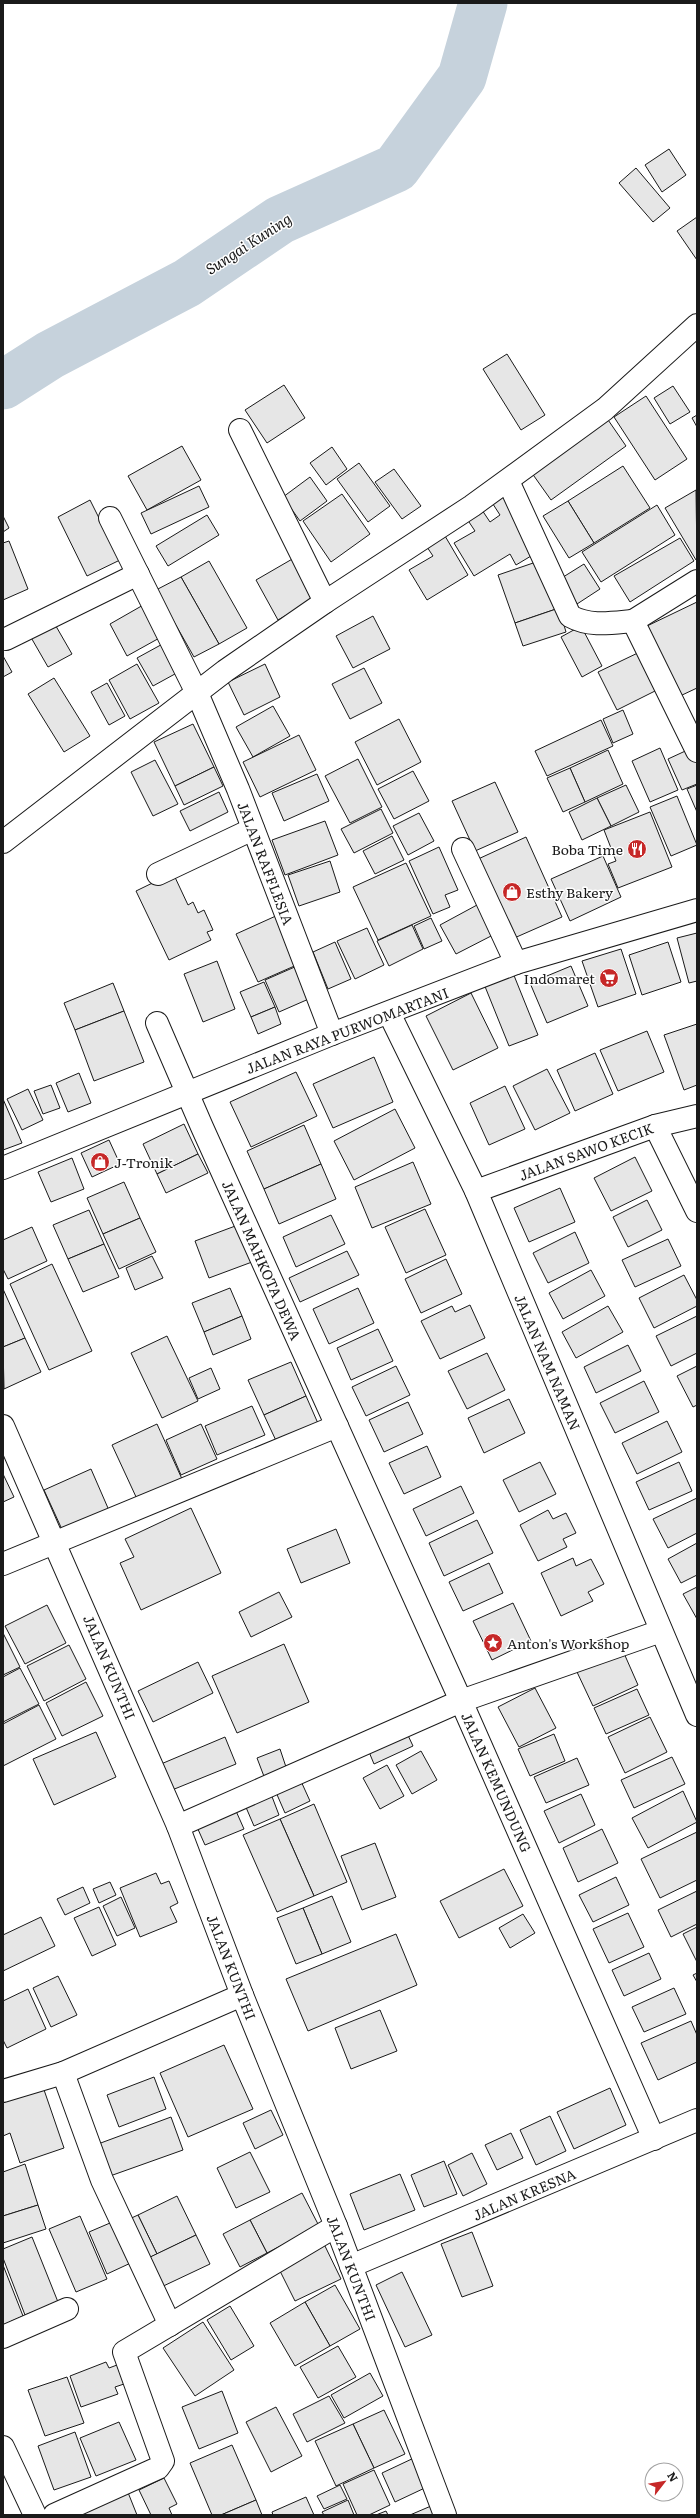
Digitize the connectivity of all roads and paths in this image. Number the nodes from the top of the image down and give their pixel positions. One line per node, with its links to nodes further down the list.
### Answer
1 (697, 325): 3 (street)
2 (240, 430): 7 (street)
3 (508, 481): 7 (street); 8 (street)
4 (110, 518): 5 (street, JALAN RAFFLESIA)
5 (138, 574): 9 (street); 10 (street, JALAN RAFFLESIA)
6 (697, 581): 8 (street)
7 (325, 602): 10 (street)
8 (633, 621): 11 (street)
9 (6, 639)
10 (197, 693): 12 (street, JALAN RAFFLESIA); 13 (street)
11 (697, 751)
12 (253, 829): 15 (street); 20 (street, JALAN RAFFLESIA)
13 (3, 842)
14 (462, 849): 17 (street)
15 (158, 874)
16 (697, 910): 17 (street, JALAN RAYA PURWOMARTANI)
17 (516, 963): 18 (street, JALAN RAYA PURWOMARTANI)
18 (389, 1013): 20 (street, JALAN RAYA PURWOMARTANI); 25 (street, JALAN NAM NAMAN)
19 (157, 1023): 21 (street, JALAN MAHKOTA DEWA)
20 (332, 1034): 21 (street, JALAN RAYA PURWOMARTANI)
21 (187, 1094): 24 (street, JALAN RAYA PURWOMARTANI); 28 (street, JALAN MAHKOTA DEWA)
22 (697, 1116): 23 (street, JALAN SAWO KECIK)
23 (655, 1126): 25 (street, JALAN SAWO KECIK); 26 (street)
24 (3, 1168)
25 (476, 1191): 31 (street, JALAN NAM NAMAN)
26 (697, 1211)
27 (3, 1426): 29 (street, JALAN KUNTHI)
28 (337, 1426): 29 (street); 33 (street, JALAN KEMUNDUNG)
29 (55, 1541): 30 (street); 35 (street, JALAN KUNTHI)
30 (3, 1564)
31 (661, 1631): 32 (street, JALAN NAM NAMAN); 33 (street)
32 (690, 1676): 34 (street, JALAN NAM NAMAN)
33 (461, 1701): 35 (street); 40 (street, JALAN KEMUNDUNG)
34 (697, 1714)
35 (178, 1826): 36 (street, JALAN KUNTHI)
36 (242, 1995): 37 (street); 41 (street, JALAN KUNTHI)
37 (63, 2073): 38 (street); 44 (street)
38 (3, 2091)
39 (697, 2120): 40 (street, JALAN KRESNA)
40 (654, 2139): 42 (street, JALAN KRESNA)
41 (336, 2226): 42 (street, JALAN KUNTHI); 44 (street)
42 (351, 2266): 49 (street, JALAN KUNTHI)
43 (67, 2309): 45 (street)
44 (170, 2324): 48 (street)
45 (3, 2337)
46 (3, 2447): 47 (street)
47 (35, 2515)
48 (54, 2515)
49 (446, 2515)

